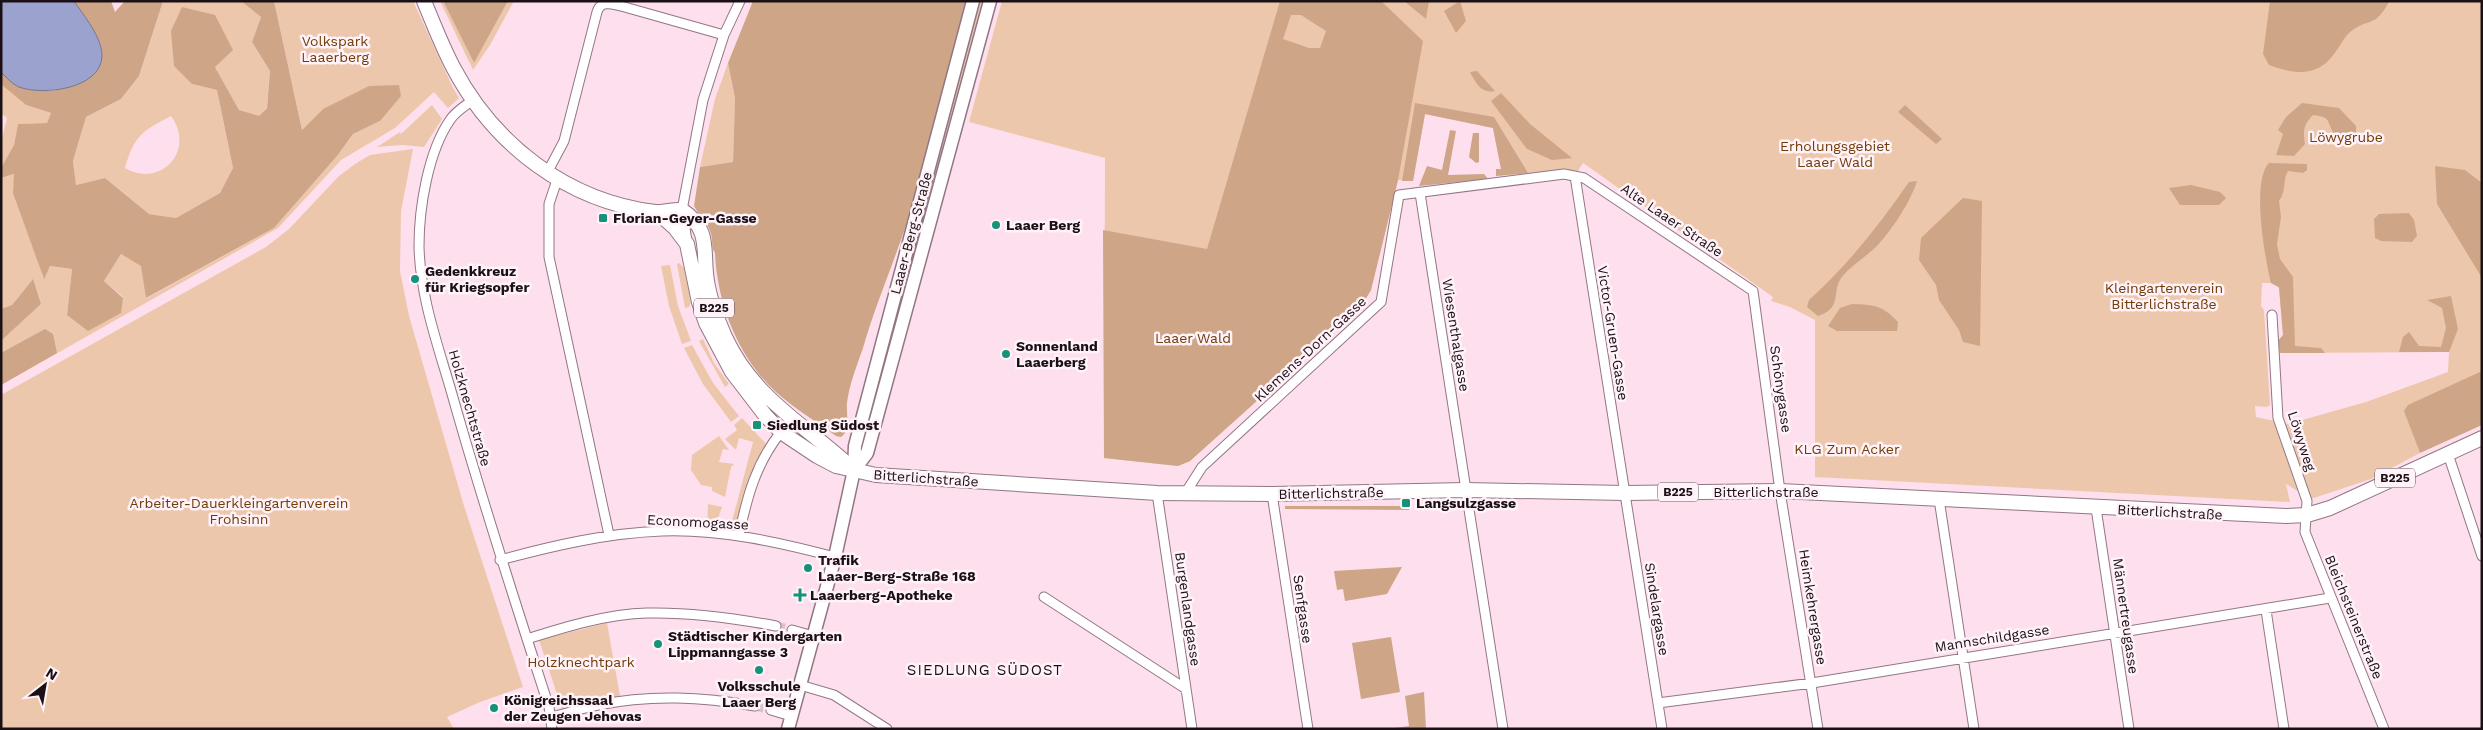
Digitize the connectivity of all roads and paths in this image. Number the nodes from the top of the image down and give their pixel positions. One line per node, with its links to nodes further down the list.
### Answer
1 (424, 1): 6 (main road, B225)
2 (740, 1): 5 (street)
3 (972, 1): 18 (main road, Laaer-Berg-Straße)
4 (990, 1): 18 (main road, Laaer-Berg-Straße)
5 (724, 35): 8 (street); 10 (street)
6 (473, 100): 8 (main road, B225); 32 (street, Holzknechtstraße)
7 (1575, 176): 9 (street, Klemens-Dorn-Gasse); 13 (street, Alte Laaer Straße); 23 (street, Victor-Gruen-Gasse)
8 (552, 177): 11 (main road, B225); 29 (street)
9 (1420, 193): 19 (street, Wiesenthalgasse); 21 (street, Klemens-Dorn-Gasse)
10 (682, 210): 11 (main road, B225); 12 (street); 18 (main road, B225)
11 (657, 212): 12 (main road, B225)
12 (688, 244): 15 (main road, B225)
13 (1753, 291): 20 (street, Schönygasse)
14 (2272, 315): 27 (street, Löwyweg)
15 (781, 432): 18 (main road, B225); 28 (street)
16 (2482, 438): 17 (main road, Bitterlichstraße / B225)
17 (2448, 454): 27 (main road, Bitterlichstraße / B225); 30 (street)
18 (854, 470): 22 (main road, Bitterlichstraße / B225); 31 (main road, Laaer-Berg-Straße)
19 (1464, 485): 23 (main road, Bitterlichstraße / B225); 24 (main road, Bitterlichstraße / B225); 55 (street)
20 (1780, 491): 23 (main road, Bitterlichstraße / B225); 25 (main road, Bitterlichstraße / B225); 42 (street, Heimkehrergasse)
21 (1186, 492): 22 (main road, Bitterlichstraße / B225); 24 (main road, Bitterlichstraße / B225)
22 (1157, 493): 44 (street, Burgenlandgasse)
23 (1625, 493): 45 (street, Sindelargasse)
24 (1272, 494): 54 (street, Senfgasse)
25 (1939, 498): 26 (main road, Bitterlichstraße / B225); 41 (street)
26 (2096, 508): 27 (main road, Bitterlichstraße / B225); 38 (street, Männertreugasse)
27 (2307, 515): 34 (street, Bleichsteinerstraße)
28 (739, 535): 29 (street, Economogasse); 31 (street, Economogasse)
29 (609, 536): 32 (street, Economogasse)
30 (2482, 556)
31 (835, 557): 39 (main road, Laaer-Berg-Straße)
32 (500, 560): 40 (street, Holzknechtstraße)
33 (1044, 597): 44 (street)
34 (2330, 598): 35 (street, Mannschildgasse); 61 (street, Bleichsteinerstraße)
35 (2266, 610): 38 (street, Mannschildgasse); 60 (street)
36 (776, 626): 40 (street)
37 (792, 630): 39 (street)
38 (2114, 633): 41 (street, Mannschildgasse); 59 (street, Männertreugasse)
39 (813, 636): 43 (main road, Laaer-Berg-Straße)
40 (527, 639): 49 (street, Holzknechtstraße)
41 (1962, 657): 42 (street, Mannschildgasse); 58 (street)
42 (1812, 683): 45 (street, Mannschildgasse); 57 (street, Heimkehrergasse)
43 (800, 685): 48 (main road, Laaer-Berg-Straße); 52 (street)
44 (1186, 690): 53 (street, Burgenlandgasse)
45 (1658, 703): 56 (street, Sindelargasse)
46 (755, 706): 49 (street)
47 (771, 710): 48 (street)
48 (791, 716): 51 (main road, Laaer-Berg-Straße)
49 (550, 717): 50 (street, Holzknechtstraße)
50 (552, 729)
51 (788, 729)
52 (887, 729)
53 (1192, 729)
54 (1308, 729)
55 (1503, 729)
56 (1662, 729)
57 (1818, 729)
58 (1974, 729)
59 (2129, 729)
60 (2284, 729)
61 (2384, 729)

